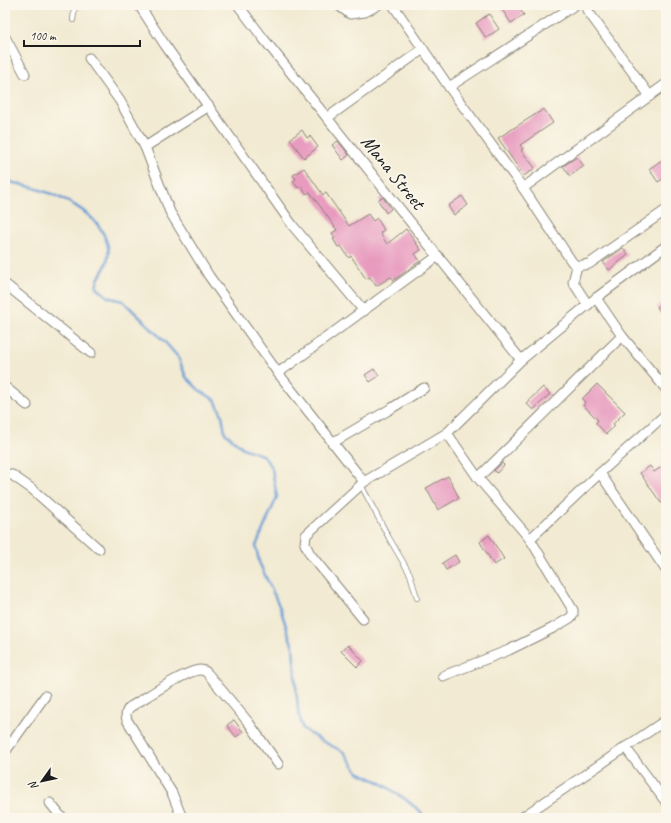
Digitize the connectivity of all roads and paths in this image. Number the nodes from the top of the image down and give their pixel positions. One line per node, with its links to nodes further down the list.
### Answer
1 (75, 5): 9 (lane)
2 (139, 5): 17 (street)
3 (238, 5): 18 (street, Mana Street)
4 (338, 5): 5 (street)
5 (378, 5)
6 (393, 5): 11 (street)
7 (575, 5): 15 (street)
8 (587, 10): 16 (street)
9 (73, 20)
10 (5, 37): 13 (street)
11 (423, 49): 15 (street); 18 (street)
12 (88, 58): 19 (street)
13 (25, 74)
14 (666, 84): 16 (street)
15 (449, 87): 20 (street)
16 (650, 96): 20 (street)
17 (209, 106): 19 (street); 28 (street)
18 (327, 118): 23 (street, Mana Street)
19 (146, 147): 32 (street)
20 (523, 188): 24 (street)
21 (666, 210): 24 (street)
22 (666, 246): 26 (street)
23 (438, 256): 28 (street); 31 (street, Mana Street)
24 (577, 266): 27 (street)
25 (5, 284): 30 (street)
26 (596, 298): 27 (street); 29 (street)
27 (588, 305): 31 (street)
28 (364, 311): 32 (street)
29 (622, 336): 35 (street); 42 (street)
30 (90, 353)
31 (521, 360): 38 (street)
32 (278, 373): 39 (street)
33 (5, 387): 36 (street)
34 (424, 388): 39 (street)
35 (666, 389)
36 (27, 405)
37 (666, 414): 41 (street)
38 (447, 433): 42 (street); 43 (street)
39 (332, 443): 43 (street)
40 (5, 473): 45 (street)
41 (600, 473): 44 (street); 46 (street)
42 (478, 478): 44 (street)
43 (362, 484): 47 (lane); 48 (street)
44 (530, 539): 49 (street)
45 (99, 549)
46 (666, 570)
47 (417, 598)
48 (363, 619)
49 (443, 676)
50 (45, 696): 53 (street)
51 (666, 720): 52 (street)
52 (625, 747): 55 (street); 57 (street)
53 (5, 752)
54 (278, 764): 60 (street)
55 (666, 802)
56 (50, 803): 58 (street)
57 (524, 816)
58 (62, 818)
59 (179, 818): 60 (street)
60 (182, 818)

